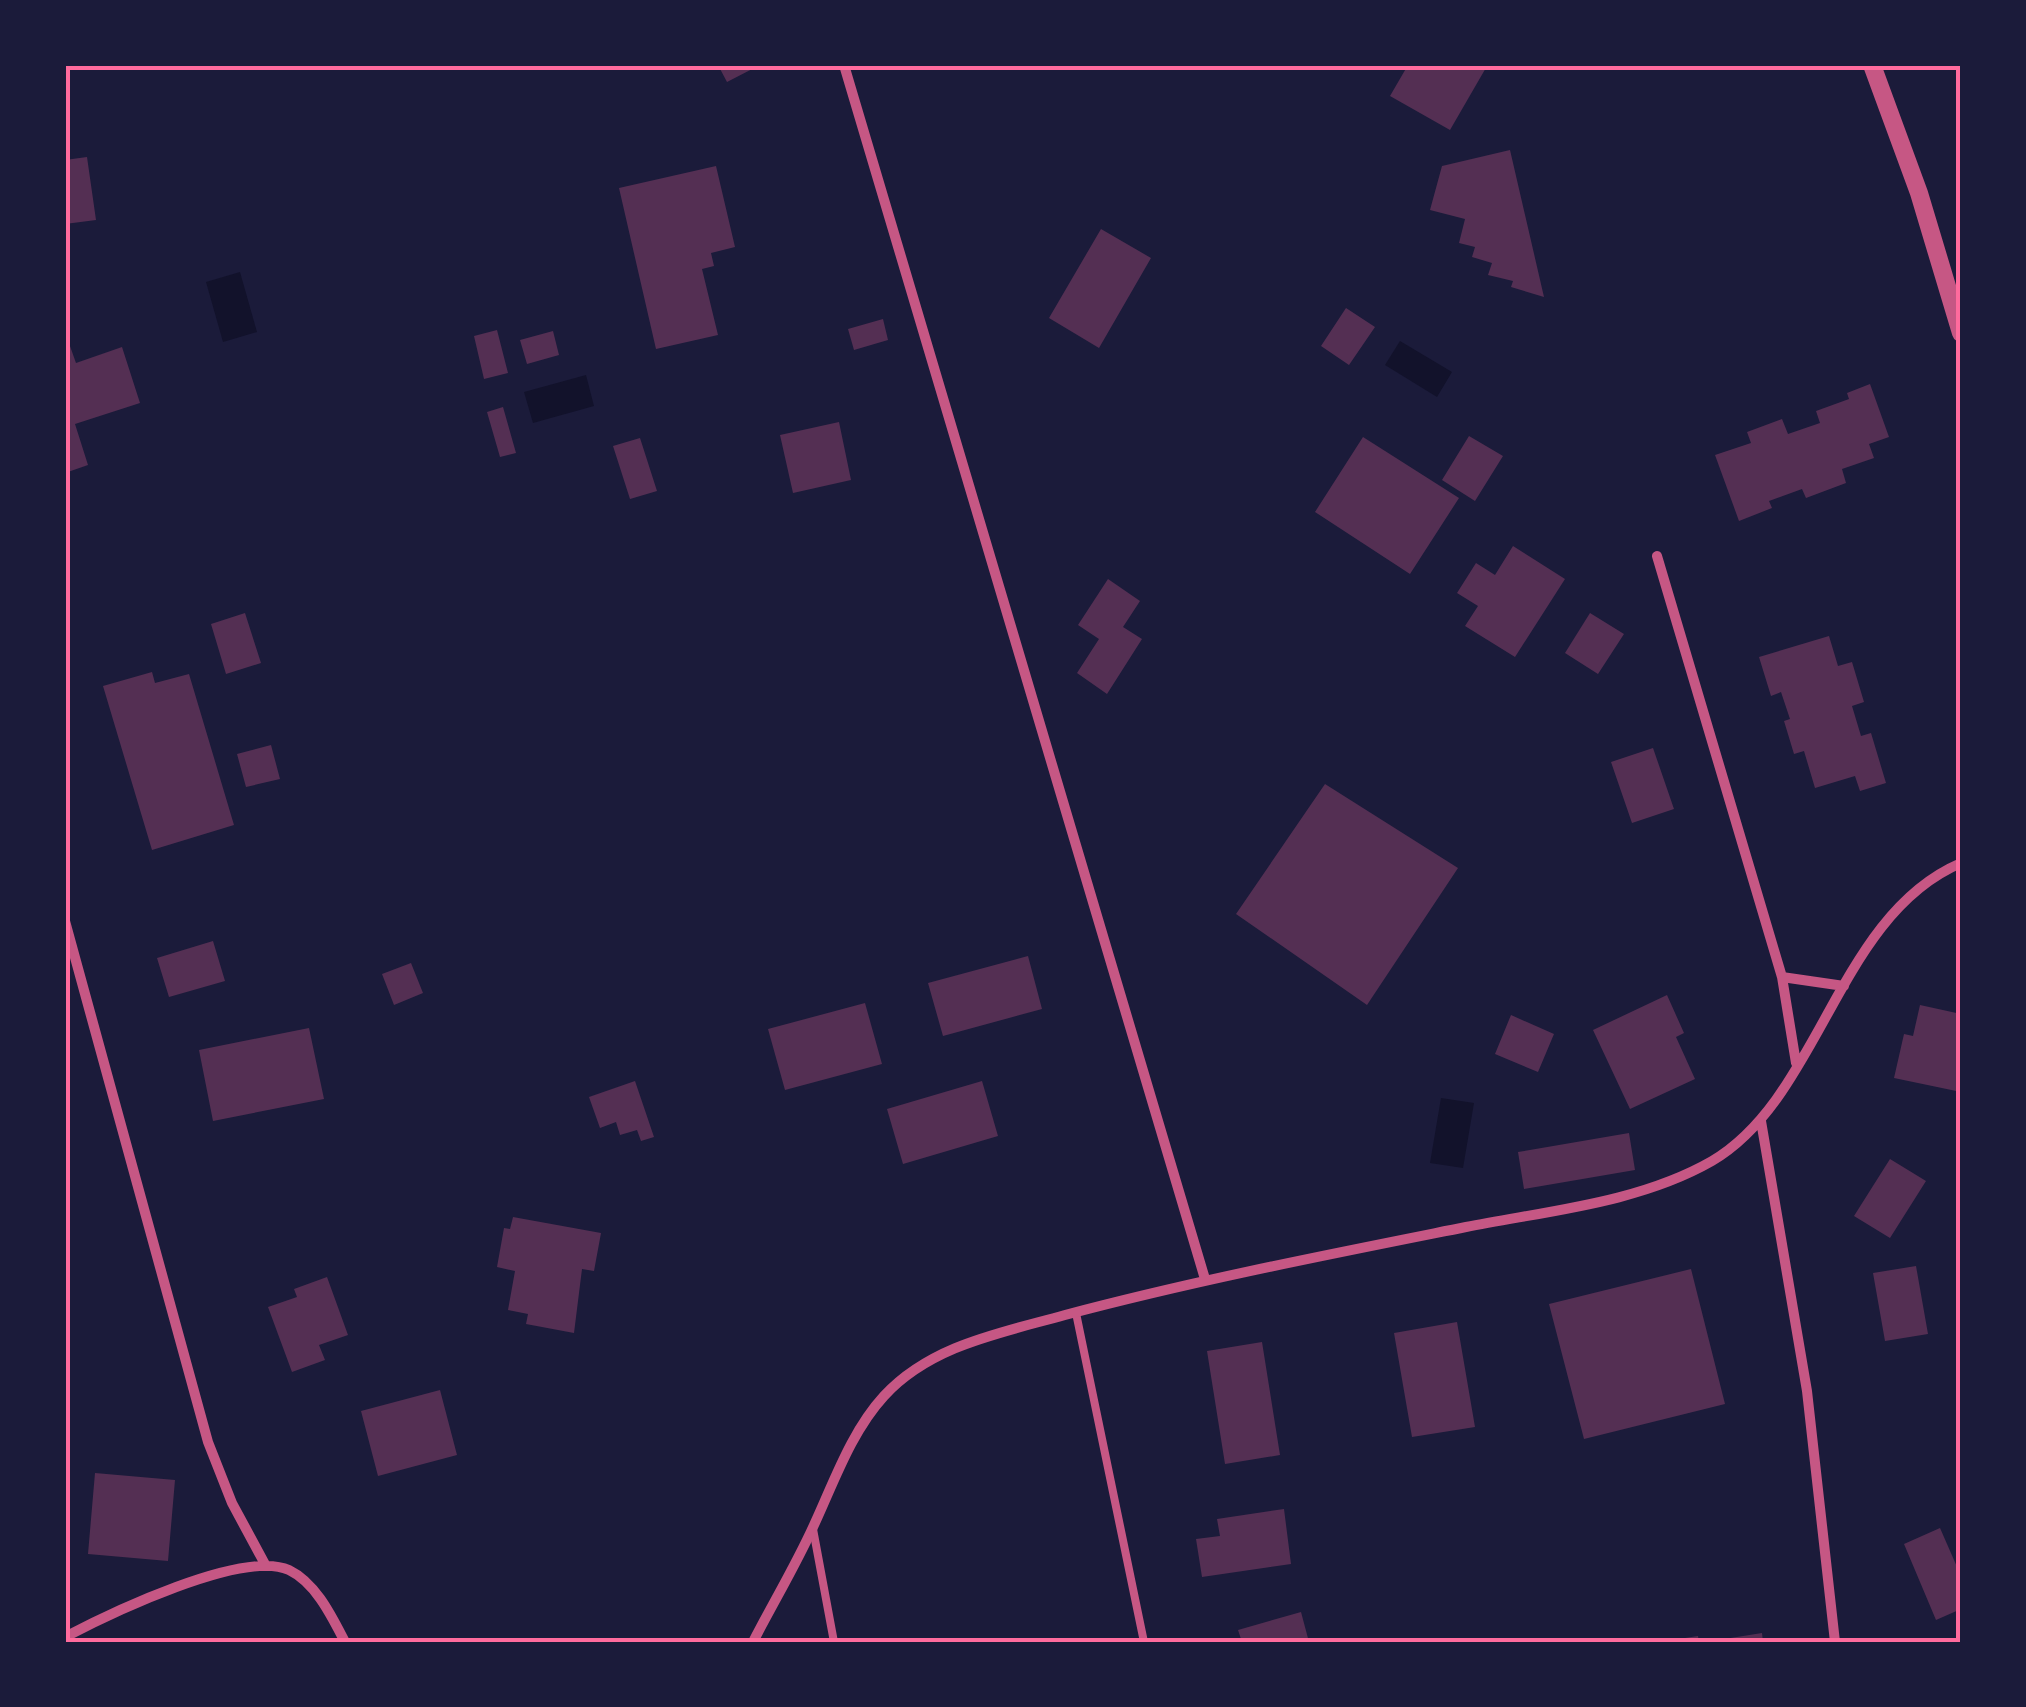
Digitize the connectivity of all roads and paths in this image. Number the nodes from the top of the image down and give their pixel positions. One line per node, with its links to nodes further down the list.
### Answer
1 (844, 65): 11 (street)
2 (1872, 65): 3 (street)
3 (1961, 333)
4 (1657, 556): 7 (street)
5 (1961, 863): 8 (street)
6 (65, 921): 14 (street)
7 (1782, 977): 8 (street); 9 (street)
8 (1844, 986): 9 (street)
9 (1796, 1064): 10 (street)
10 (1761, 1122): 11 (street); 20 (street)
11 (1206, 1279): 12 (street)
12 (1076, 1312): 13 (street); 19 (lane)
13 (812, 1530): 17 (street); 18 (lane)
14 (266, 1566): 15 (street); 16 (street)
15 (65, 1637)
16 (344, 1642)
17 (753, 1642)
18 (834, 1642)
19 (1144, 1642)
20 (1835, 1642)

